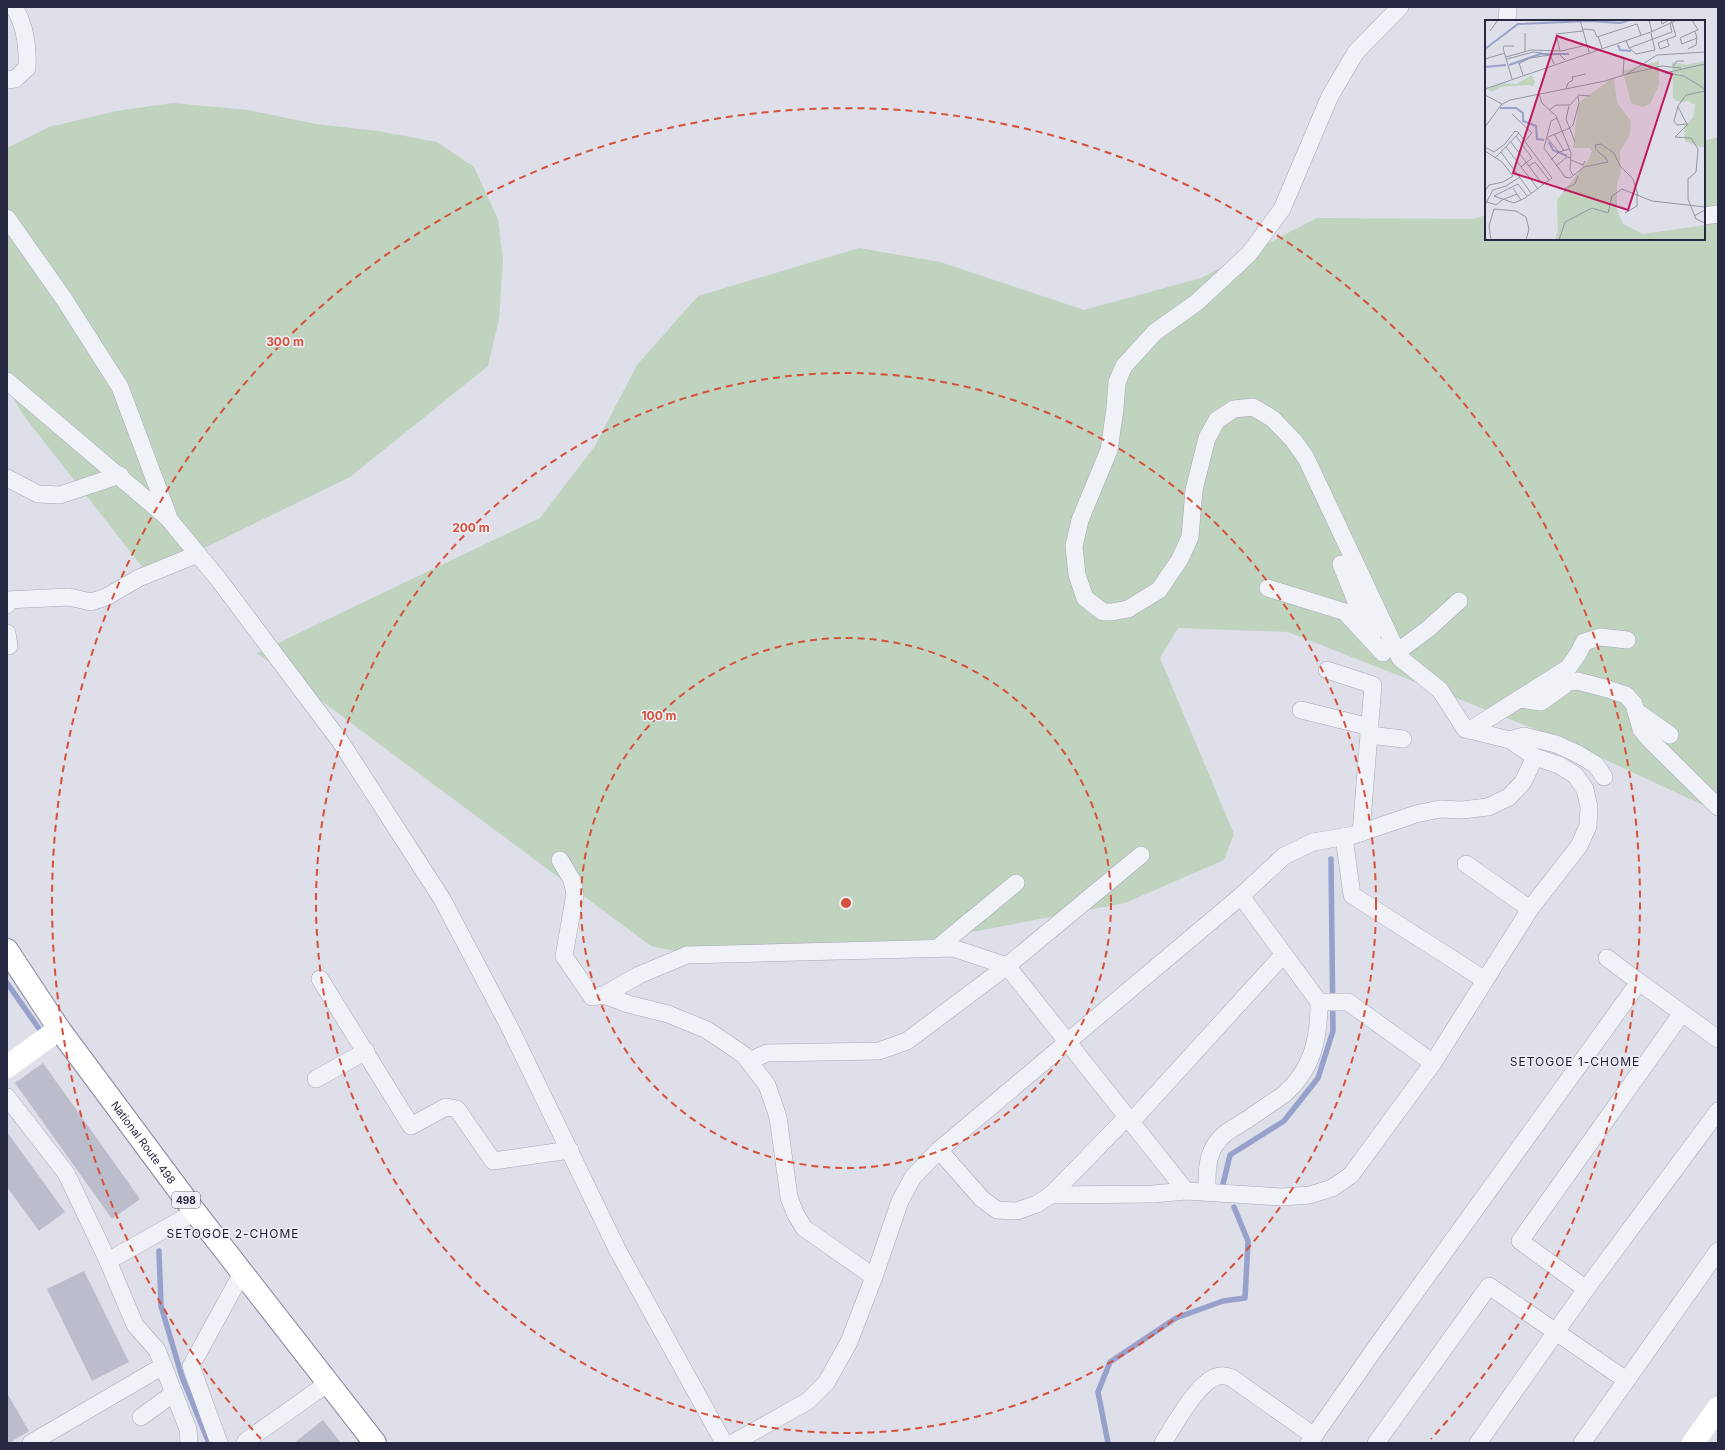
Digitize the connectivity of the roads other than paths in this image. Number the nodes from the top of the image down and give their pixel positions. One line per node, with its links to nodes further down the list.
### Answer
1 (14, 7): 5 (street)
2 (1400, 7): 19 (street)
3 (1508, 7): 4 (street)
4 (1507, 20)
5 (7, 80)
6 (1718, 214): 7 (street)
7 (1705, 216)
8 (7, 218): 12 (street)
9 (7, 381): 10 (street)
10 (120, 475): 11 (street); 12 (street)
11 (7, 478)
12 (168, 518): 13 (street)
13 (198, 554): 17 (street); 62 (street)
14 (1341, 564): 19 (street)
15 (1268, 588): 19 (street)
16 (1459, 601): 19 (street)
17 (7, 605)
18 (1627, 640): 21 (street)
19 (1393, 655): 24 (street)
20 (1327, 670): 25 (street)
21 (1520, 699): 23 (street); 24 (street)
22 (1301, 710): 25 (street)
23 (1636, 711): 26 (street); 31 (street)
24 (1470, 730): 28 (street)
25 (1369, 731): 27 (street); 32 (street)
26 (1670, 735)
27 (1403, 739)
28 (1510, 740): 29 (street); 30 (street)
29 (1535, 757): 32 (street); 39 (street)
30 (1604, 777)
31 (1718, 807)
32 (1361, 833): 33 (street)
33 (1344, 837): 38 (street); 46 (street)
34 (1141, 855): 44 (street)
35 (560, 860): 48 (street)
36 (1466, 864): 39 (street)
37 (1016, 883): 40 (street)
38 (1241, 896): 42 (street); 53 (street)
39 (1530, 909): 46 (street)
40 (936, 949): 44 (street); 48 (street)
41 (7, 950): 51 (main road, National Route 498 / 498)
42 (1284, 954): 49 (street); 61 (street)
43 (1607, 958): 47 (street)
44 (1007, 966): 53 (street); 55 (street)
45 (320, 979): 54 (street)
46 (1485, 980): 56 (street)
47 (1639, 982): 50 (street); 80 (street)
48 (604, 995): 55 (street)
49 (1321, 1002): 56 (street); 65 (street)
50 (1682, 1013): 52 (street); 72 (street)
51 (59, 1029): 57 (main road); 67 (main road, National Route 498 / 498)
52 (1718, 1039)
53 (1068, 1042): 61 (street); 63 (street)
54 (366, 1052): 58 (street); 62 (street)
55 (749, 1061): 71 (street)
56 (1433, 1063): 65 (street)
57 (7, 1067)
58 (316, 1079)
59 (7, 1097): 69 (street)
60 (1718, 1111): 72 (street)
61 (1129, 1120): 64 (street); 66 (street)
62 (570, 1150): 86 (street)
63 (939, 1150): 66 (street); 71 (street)
64 (1186, 1191): 65 (street); 66 (street)
65 (1207, 1192)
66 (1052, 1195)
67 (195, 1212): 69 (street); 70 (main road, National Route 498 / 498)
68 (1718, 1251): 75 (street)
69 (108, 1261): 74 (street)
70 (242, 1273): 76 (main road, National Route 498 / 498); 83 (street)
71 (874, 1277): 87 (street)
72 (1586, 1289): 73 (street)
73 (1556, 1332): 75 (street); 89 (street); 90 (street)
74 (163, 1366): 77 (street); 81 (street)
75 (1626, 1380): 91 (street)
76 (328, 1383): 84 (street); 85 (main road, National Route 498 / 498)
77 (174, 1393): 79 (street); 82 (street)
78 (1718, 1408): 92 (main road)
79 (141, 1417)
80 (1311, 1439): 88 (street)
81 (31, 1443)
82 (189, 1443)
83 (219, 1443)
84 (245, 1443)
85 (375, 1443)
86 (724, 1443)
87 (733, 1443)
88 (1163, 1443)
89 (1376, 1443)
90 (1478, 1443)
91 (1582, 1443)
92 (1693, 1443)

